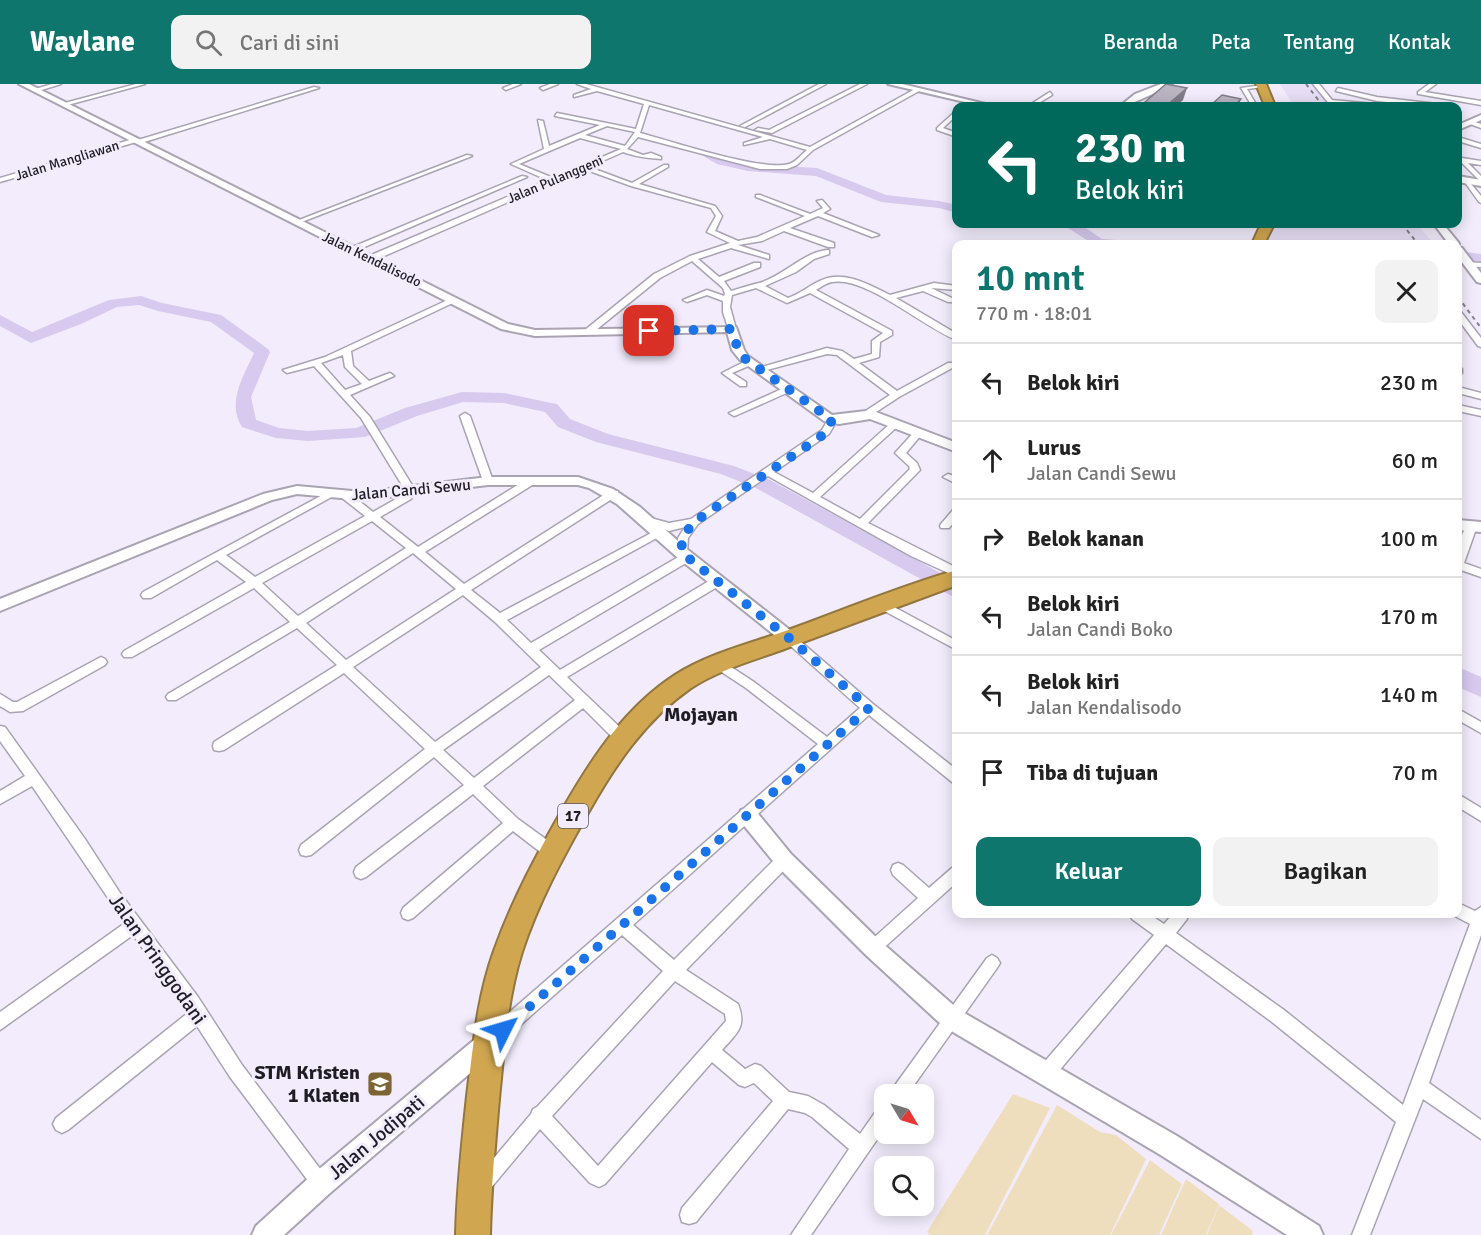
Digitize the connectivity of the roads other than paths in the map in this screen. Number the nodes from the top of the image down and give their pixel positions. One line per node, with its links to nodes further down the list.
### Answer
1 (23, 84): 18 (street, Jalan Kendalisodo)
2 (58, 84): 18 (street)
3 (142, 84): 34 (street)
4 (518, 84): 15 (street)
5 (555, 84): 16 (street)
6 (580, 84): 17 (street)
7 (823, 84): 23 (street)
8 (862, 84): 36 (street)
9 (892, 84): 19 (street)
10 (1168, 84): 27 (street)
11 (1316, 84): 30 (street)
12 (1433, 84): 33 (street)
13 (1261, 85): 28 (street); 29 (highway)
14 (316, 88): 51 (street, Jalan Mangliawan)
15 (506, 88)
16 (543, 88)
17 (596, 88): 22 (street); 32 (street)
18 (35, 90): 34 (street, Jalan Kendalisodo)
19 (917, 90): 25 (street); 57 (street)
20 (1338, 90): 31 (street)
21 (1050, 94): 26 (street)
22 (576, 96)
23 (791, 100): 24 (street); 36 (street)
24 (800, 102)
25 (960, 102)
26 (1038, 102)
27 (1130, 102)
28 (1252, 102)
29 (1268, 102)
30 (1330, 102)
31 (1397, 102)
32 (647, 103): 45 (street); 46 (street, Jalan Pulanggeni)
33 (1481, 103)
34 (64, 104): 51 (street, Jalan Kendalisodo)
35 (810, 105): 36 (street)
36 (819, 107)
37 (557, 115): 42 (street)
38 (1481, 117): 41 (street)
39 (952, 118): 47 (street)
40 (540, 121): 55 (street)
41 (1472, 123): 43 (street); 44 (street)
42 (604, 125): 46 (street); 49 (street)
43 (1481, 126)
44 (1462, 127)
45 (742, 130): 48 (street); 50 (street)
46 (639, 132): 56 (street, Jalan Pulanggeni); 57 (street)
47 (952, 133)
48 (731, 135)
49 (580, 136): 55 (street); 56 (street)
50 (768, 137): 53 (street); 57 (street)
51 (134, 140): 66 (street, Jalan Mangliawan); 77 (street, Jalan Kendalisodo)
52 (1462, 140): 54 (street)
53 (746, 144)
54 (1481, 146)
55 (547, 149): 67 (street)
56 (625, 149): 59 (street); 64 (street, Jalan Pulanggeni)
57 (811, 149)
58 (470, 156): 77 (street)
59 (659, 158)
60 (1462, 160): 62 (street)
61 (1462, 162): 69 (street)
62 (1481, 163)
63 (666, 166): 70 (street)
64 (584, 167): 67 (street, Jalan Pulanggeni); 70 (street)
65 (524, 177): 83 (street)
66 (0, 180)
67 (552, 180): 86 (street, Jalan Pulanggeni)
68 (1462, 180): 69 (street); 75 (street)
69 (1481, 182)
70 (633, 185): 82 (street)
71 (782, 194): 73 (street)
72 (758, 196): 73 (street)
73 (769, 201): 76 (street)
74 (820, 201): 76 (street)
75 (1481, 201)
76 (813, 215): 79 (street); 80 (street)
77 (297, 222): 83 (street, Jalan Kendalisodo)
78 (1440, 228): 81 (street)
79 (786, 229): 82 (street); 92 (street)
80 (876, 235)
81 (1451, 240)
82 (734, 244): 84 (street); 87 (street)
83 (352, 249): 86 (street, Jalan Kendalisodo)
84 (766, 257)
85 (1463, 257): 89 (street); 91 (street)
86 (372, 258): 98 (street, Jalan Kendalisodo)
87 (693, 258): 90 (street); 103 (street)
88 (757, 265): 90 (street)
89 (1481, 265)
90 (718, 280): 96 (street)
91 (1481, 280)
92 (759, 286): 95 (street); 96 (street)
93 (952, 287): 94 (street)
94 (922, 288): 97 (street); 100 (street)
95 (812, 291): 97 (street); 111 (street)
96 (728, 297): 99 (street); 106 (street)
97 (889, 298): 105 (street)
98 (455, 300): 103 (street, Jalan Kendalisodo); 110 (street)
99 (687, 300)
100 (952, 300)
101 (1462, 319): 104 (street)
102 (1462, 330): 104 (street)
103 (588, 332): 106 (street, Jalan Kendalisodo)
104 (1472, 332): 108 (street)
105 (952, 337)
106 (735, 340): 113 (street)
107 (952, 344): 109 (street)
108 (1481, 344)
109 (948, 347)
110 (347, 351): 112 (street); 118 (street)
111 (853, 362): 113 (street); 122 (street)
112 (316, 363): 115 (street); 121 (street)
113 (755, 366): 117 (street); 119 (street)
114 (945, 369): 122 (street)
115 (287, 370)
116 (390, 376): 118 (street)
117 (742, 384)
118 (368, 385): 121 (street)
119 (788, 389): 125 (street); 129 (street)
120 (1462, 391): 123 (street)
121 (343, 394): 136 (street)
122 (896, 395): 127 (street)
123 (1481, 396)
124 (1462, 409): 126 (street)
125 (734, 413)
126 (1481, 413)
127 (867, 414): 129 (street); 130 (street)
128 (465, 416): 135 (street)
129 (832, 420): 133 (street)
130 (896, 424): 131 (street); 139 (street)
131 (919, 432): 132 (street); 144 (street)
132 (952, 446)
133 (764, 474): 139 (street); 143 (street)
134 (532, 480): 135 (street, Jalan Candi Sewu); 137 (street, Jalan Candi Sewu); 148 (street)
135 (488, 481): 136 (street, Jalan Candi Sewu)
136 (410, 490): 138 (street, Jalan Candi Sewu); 141 (street)
137 (614, 493): 140 (street, Jalan Candi Sewu); 157 (street)
138 (339, 494): 141 (street); 150 (street); 160 (street, Jalan Candi Sewu)
139 (814, 497): 144 (street)
140 (641, 516): 143 (street); 147 (street, Jalan Candi Sewu)
141 (373, 517): 148 (street); 156 (street)
142 (952, 518): 145 (street)
143 (694, 522): 151 (street)
144 (862, 523): 154 (street)
145 (945, 526)
146 (1470, 526): 149 (street)
147 (659, 534): 151 (street, Jalan Candi Sewu); 161 (street)
148 (416, 550): 157 (street); 162 (street)
149 (1462, 552)
150 (218, 555): 156 (street); 158 (street)
151 (685, 555): 155 (street, Jalan Candi Sewu); 165 (street)
152 (1462, 566): 153 (street)
153 (1481, 573)
154 (947, 579): 159 (highway, 17)
155 (718, 581): 163 (street, Jalan Candi Sewu); 170 (street)
156 (255, 583): 162 (street); 166 (street)
157 (464, 588): 161 (street); 169 (street)
158 (147, 595)
159 (881, 604): 163 (highway, 17); 164 (street)
160 (0, 605)
161 (499, 619): 165 (street)
162 (298, 622): 169 (street); 171 (street)
163 (789, 638): 168 (highway, 17); 174 (street)
164 (952, 643)
165 (529, 650): 170 (street)
166 (128, 654)
167 (101, 662): 172 (street)
168 (718, 664): 178 (highway, 17); 179 (street)
169 (345, 666): 180 (street); 181 (street)
170 (554, 672): 173 (street); 181 (street)
171 (172, 697)
172 (0, 699)
173 (583, 701): 178 (street); 184 (street)
174 (869, 708): 179 (street); 182 (street)
175 (1462, 716): 176 (street)
176 (1481, 728)
177 (0, 731): 183 (street, Jalan Pringgodani)
178 (621, 737): 191 (highway, 17)
179 (826, 743): 188 (street)
180 (219, 746)
181 (433, 750): 184 (street); 190 (street)
182 (952, 774)
183 (33, 778): 185 (street); 202 (street, Jalan Pringgodani)
184 (473, 784): 189 (street); 194 (street)
185 (0, 798)
186 (1462, 803): 187 (street)
187 (1481, 815)
188 (748, 816): 192 (street); 203 (street)
189 (513, 823): 191 (street); 198 (street)
190 (306, 850)
191 (553, 853): 211 (highway, 17)
192 (784, 860): 205 (street); 207 (street)
193 (898, 870): 196 (street)
194 (361, 872)
195 (952, 877): 196 (street)
196 (929, 898): 205 (street)
197 (1462, 912): 201 (street)
198 (408, 913)
199 (1142, 918): 204 (street)
200 (1178, 918): 204 (street)
201 (1480, 919): 215 (street)
202 (135, 925): 208 (street, Jalan Pringgodani); 210 (street)
203 (623, 926): 207 (street); 211 (street)
204 (1164, 934): 213 (street); 218 (street)
205 (873, 948): 209 (street)
206 (992, 963): 209 (street)
207 (673, 970): 212 (street); 217 (street)
208 (198, 1015): 219 (street); 223 (street, Jalan Pringgodani)
209 (951, 1018): 213 (street); 214 (street)
210 (0, 1022)
211 (489, 1042): 223 (street, Jalan Jodipati); 224 (highway, 17)
212 (710, 1050): 216 (street); 217 (street)
213 (1046, 1073): 229 (street)
214 (905, 1084)
215 (1419, 1086): 218 (street); 221 (street)
216 (785, 1100): 222 (street); 225 (street)
217 (539, 1115): 224 (street)
218 (1405, 1118): 230 (street)
219 (62, 1124)
220 (874, 1129): 222 (street)
221 (1481, 1130)
222 (861, 1148): 228 (street)
223 (321, 1184): 226 (street, Jalan Jodipati)
224 (473, 1196): 227 (highway, 17)
225 (689, 1215)
226 (266, 1234)
227 (473, 1235)
228 (800, 1235)
229 (1310, 1235)
230 (1361, 1235)

